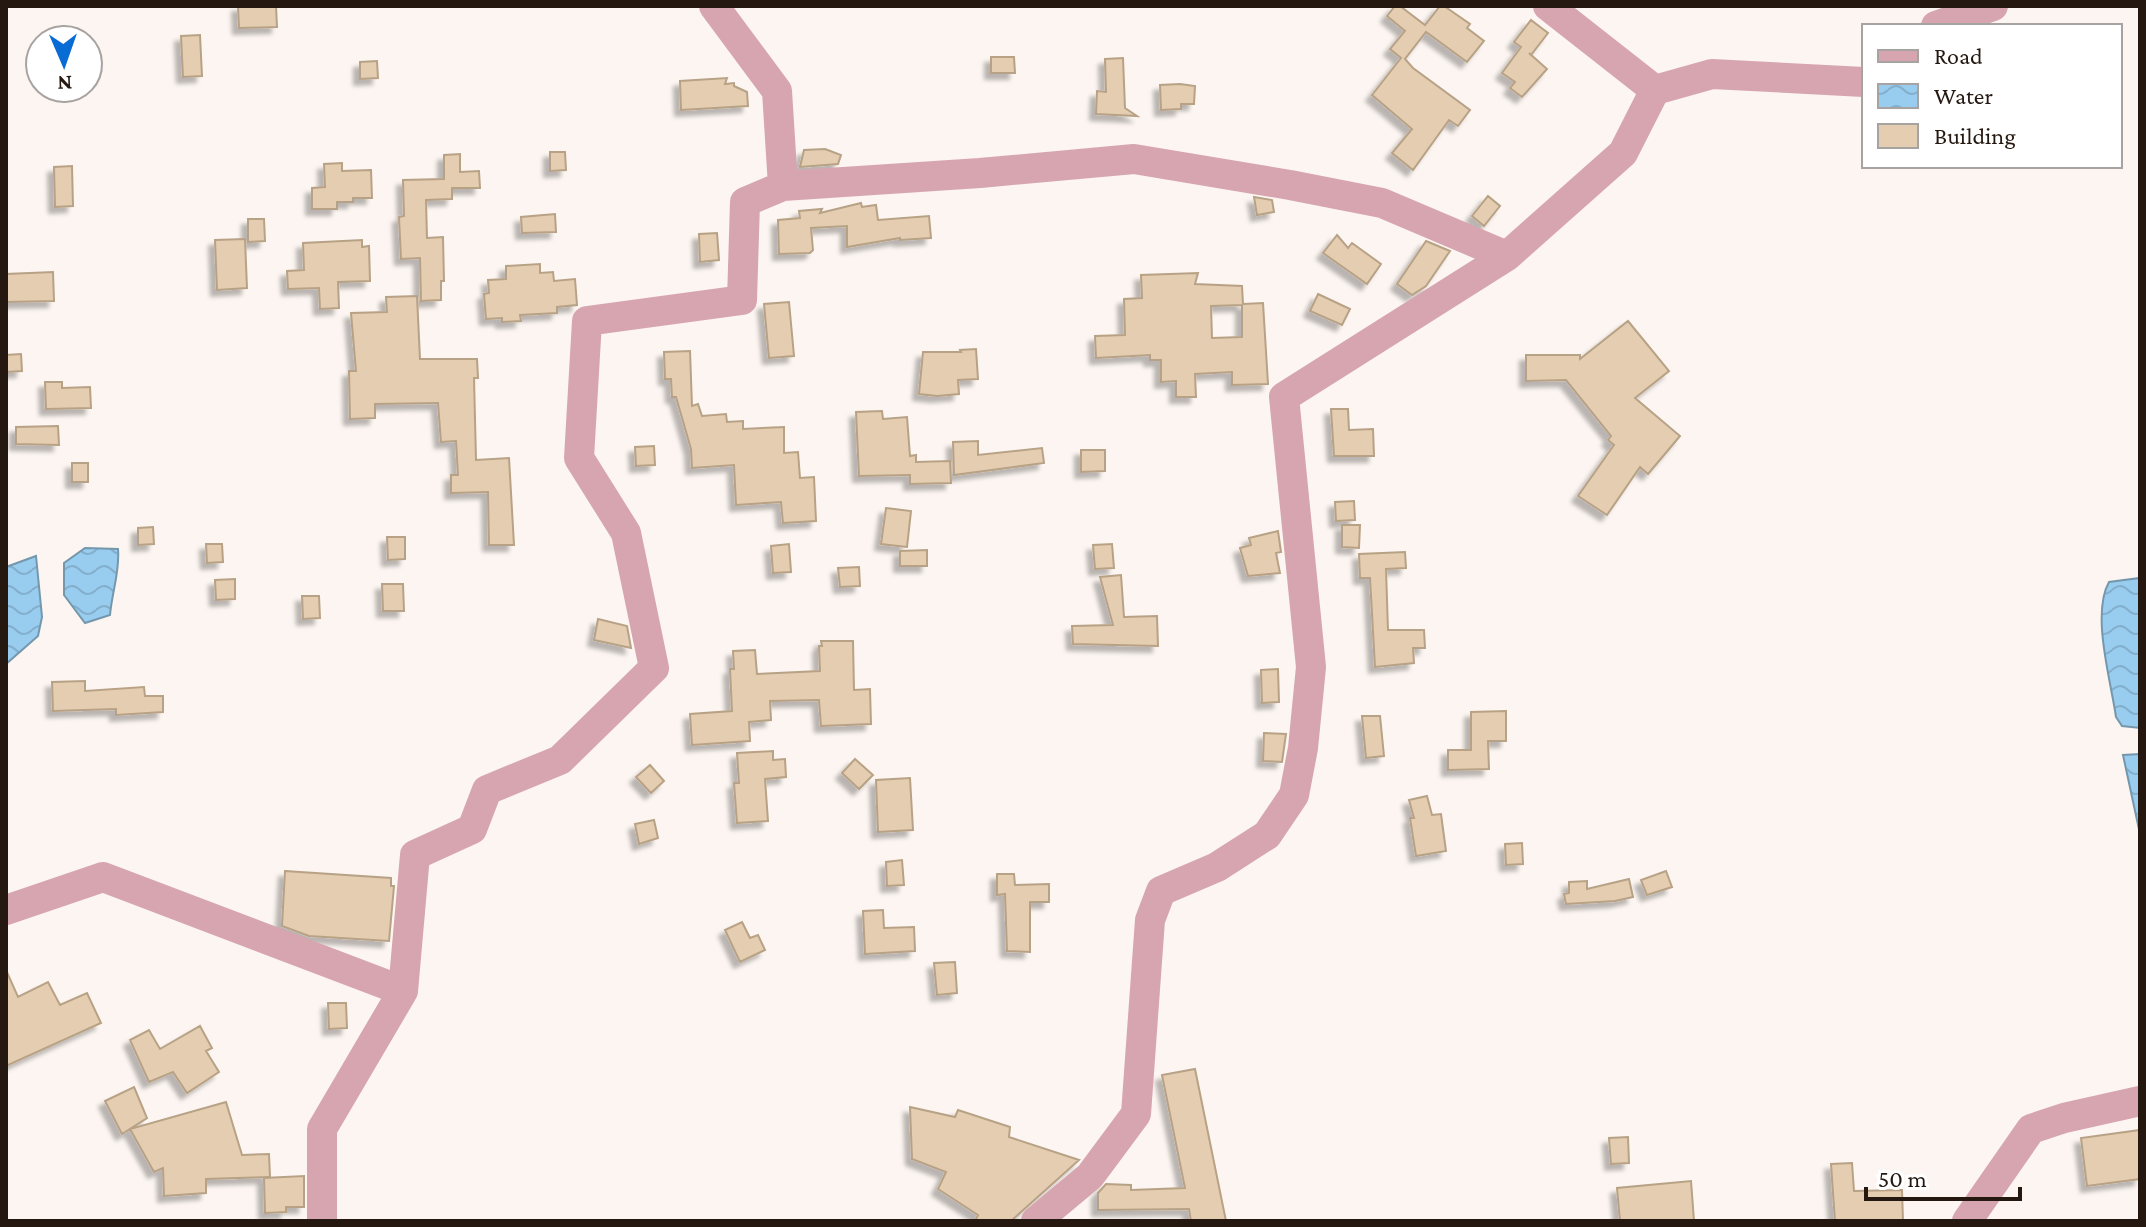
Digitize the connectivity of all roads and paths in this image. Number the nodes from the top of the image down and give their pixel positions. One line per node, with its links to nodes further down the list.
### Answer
1 (714, 6): 7 (street)
2 (1548, 6): 6 (street)
3 (1993, 6): 4 (street)
4 (1942, 24)
5 (1862, 82): 6 (street)
6 (1655, 90): 8 (street)
7 (783, 186): 8 (street); 10 (street)
8 (1507, 256): 13 (street)
9 (6, 910): 10 (street)
10 (403, 991): 12 (street)
11 (2140, 1101): 14 (street)
12 (322, 1221)
13 (1036, 1221)
14 (1967, 1221)

